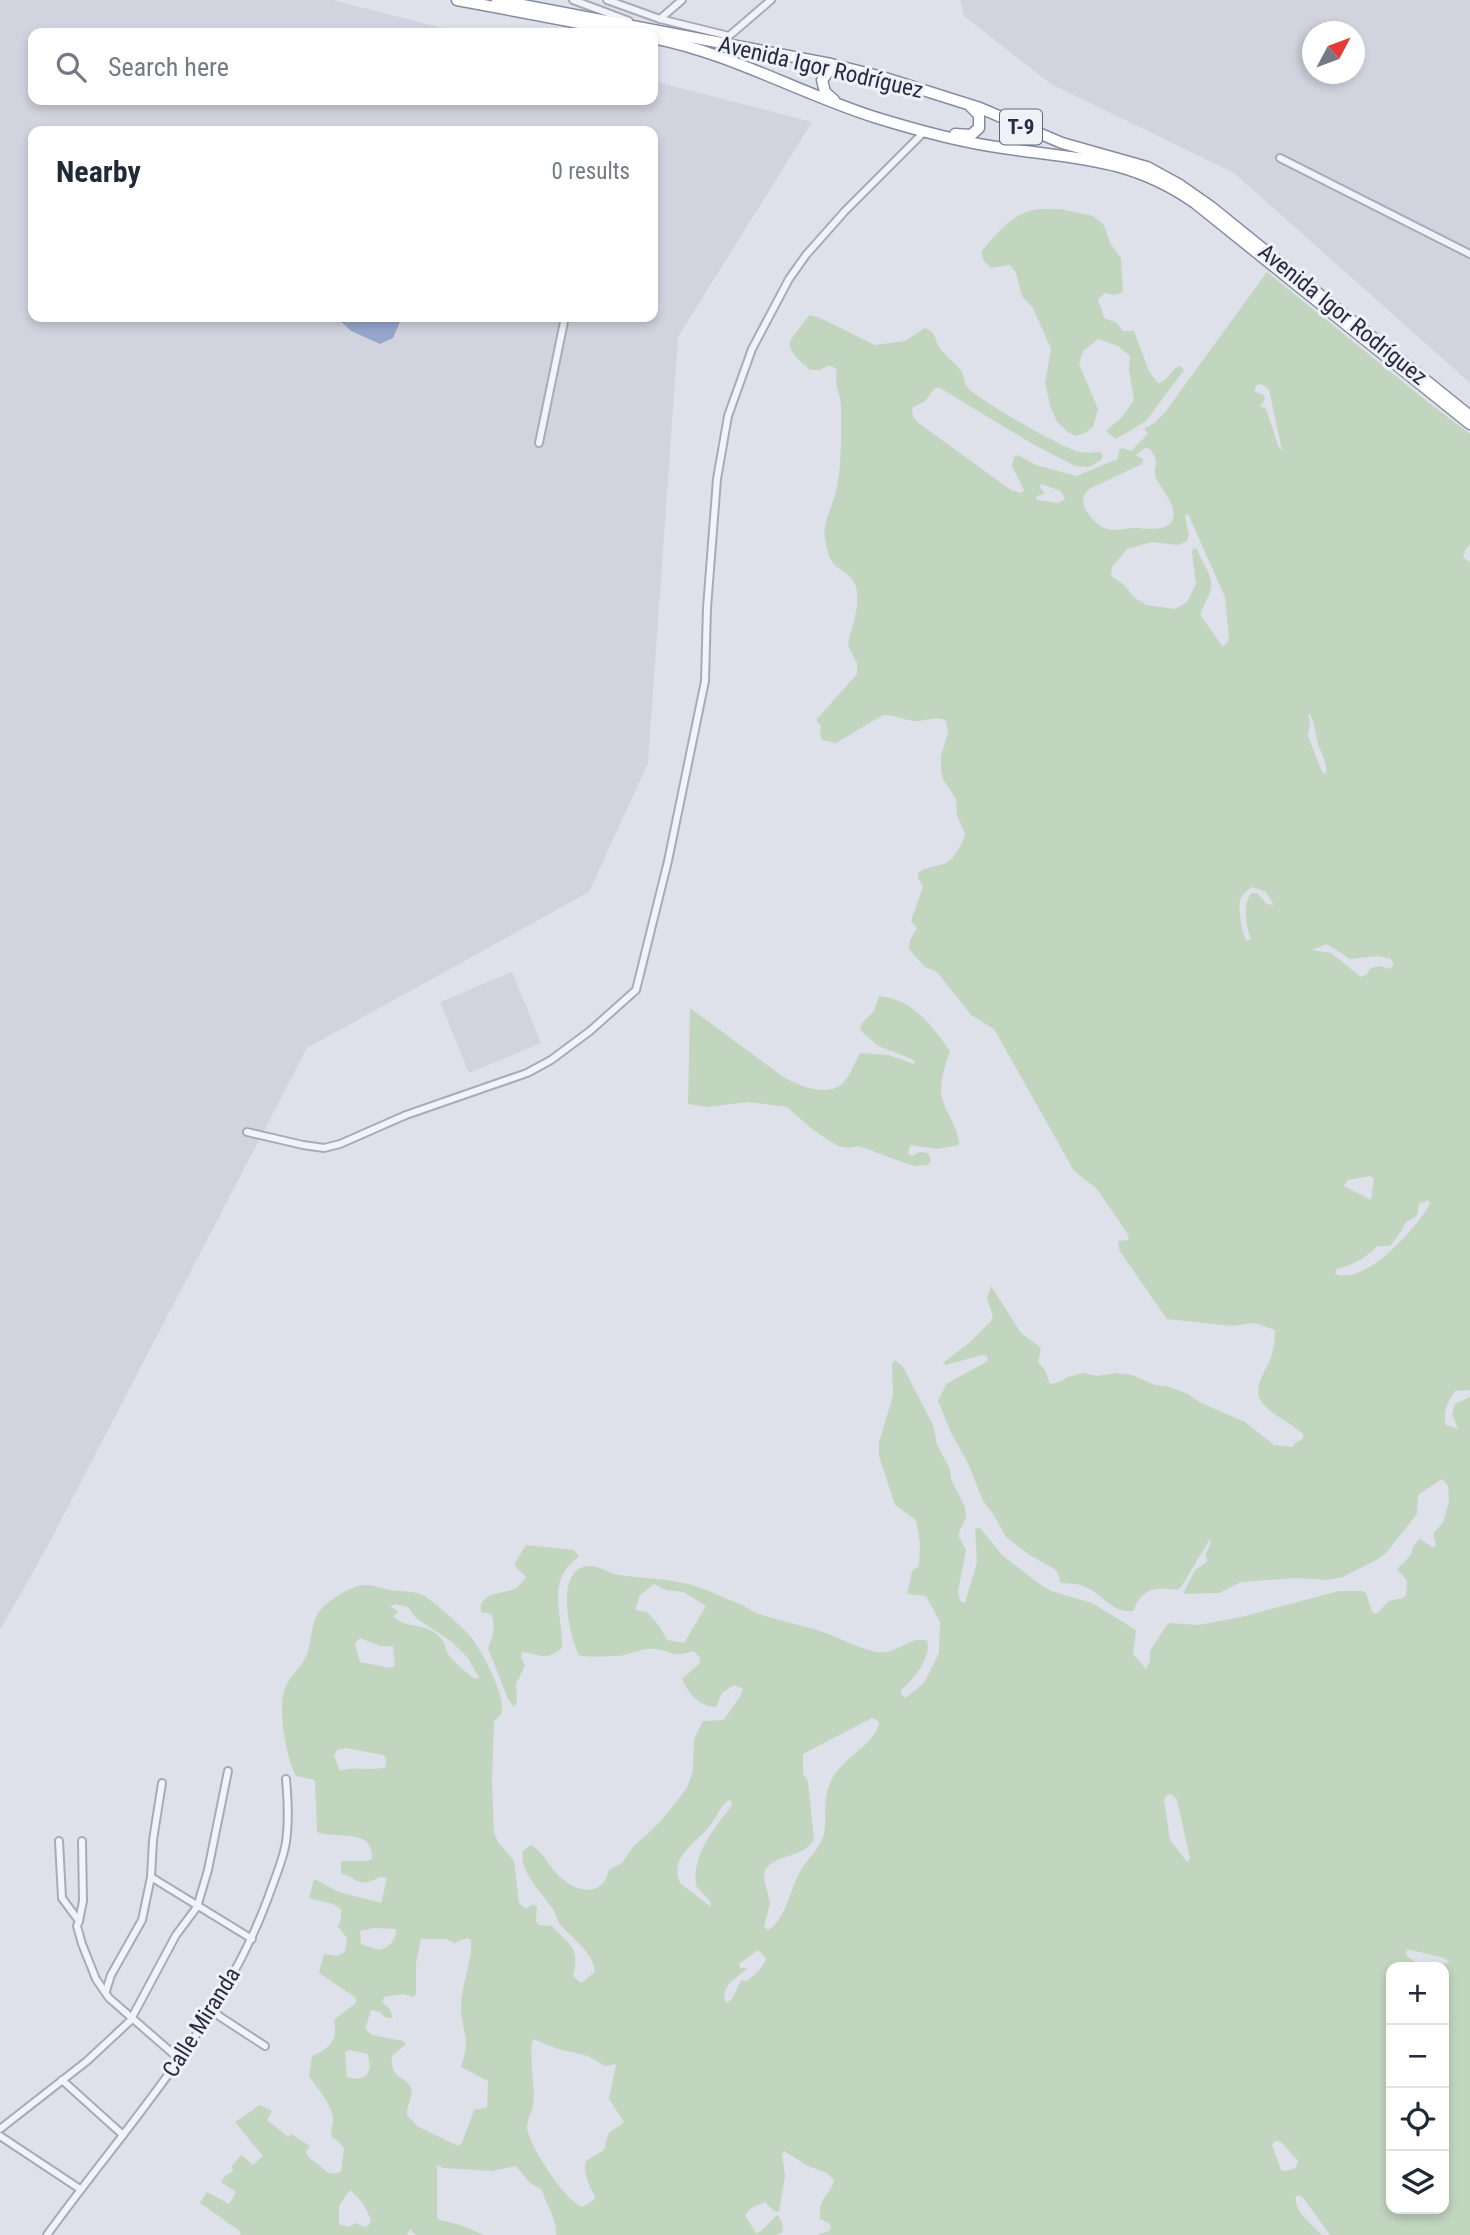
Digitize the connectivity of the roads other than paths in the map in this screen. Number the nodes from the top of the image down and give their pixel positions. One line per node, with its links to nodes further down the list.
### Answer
1 (457, 0): 8 (highway)
2 (497, 0): 9 (highway, Avenida Igor Rodríguez / T-9)
3 (573, 0): 10 (street)
4 (607, 0): 7 (street)
5 (682, 0): 7 (street)
6 (771, 0): 7 (street)
7 (660, 19)
8 (605, 28)
9 (625, 28)
10 (638, 28)
11 (658, 35): 13 (highway, Avenida Igor Rodríguez / T-9)
12 (658, 36): 15 (highway, Avenida Igor Rodríguez / T-9)
13 (843, 67): 14 (highway, Avenida Igor Rodríguez / T-9); 15 (highway)
14 (968, 104): 16 (highway, T-9); 21 (highway, Avenida Igor Rodríguez / T-9)
15 (842, 106): 16 (highway, Avenida Igor Rodríguez / T-9)
16 (913, 128): 17 (highway, Avenida Igor Rodríguez / T-9)
17 (925, 131): 22 (highway, Avenida Igor Rodríguez / T-9); 24 (street)
18 (1280, 158): 19 (street)
19 (1470, 254)
20 (564, 322): 23 (street)
21 (1470, 416)
22 (1470, 424)
23 (539, 443)
24 (247, 1132)
25 (228, 1771): 31 (street)
26 (286, 1779): 33 (street, Calle Miranda)
27 (162, 1783): 30 (street)
28 (59, 1841): 32 (street)
29 (82, 1841): 32 (street)
30 (151, 1877): 31 (street); 34 (street)
31 (197, 1907): 33 (street); 36 (street)
32 (79, 1921): 34 (street)
33 (252, 1939): 35 (street, Calle Miranda)
34 (106, 1991): 36 (street)
35 (213, 2009): 37 (street); 38 (street, Calle Miranda)
36 (132, 2018): 38 (street); 39 (street)
37 (265, 2046)
38 (178, 2059): 41 (street, Calle Miranda)
39 (62, 2080): 40 (street); 41 (street)
40 (0, 2129)
41 (123, 2135): 43 (street, Calle Miranda)
42 (0, 2136): 43 (street)
43 (80, 2189): 44 (street, Calle Miranda)
44 (47, 2235)

